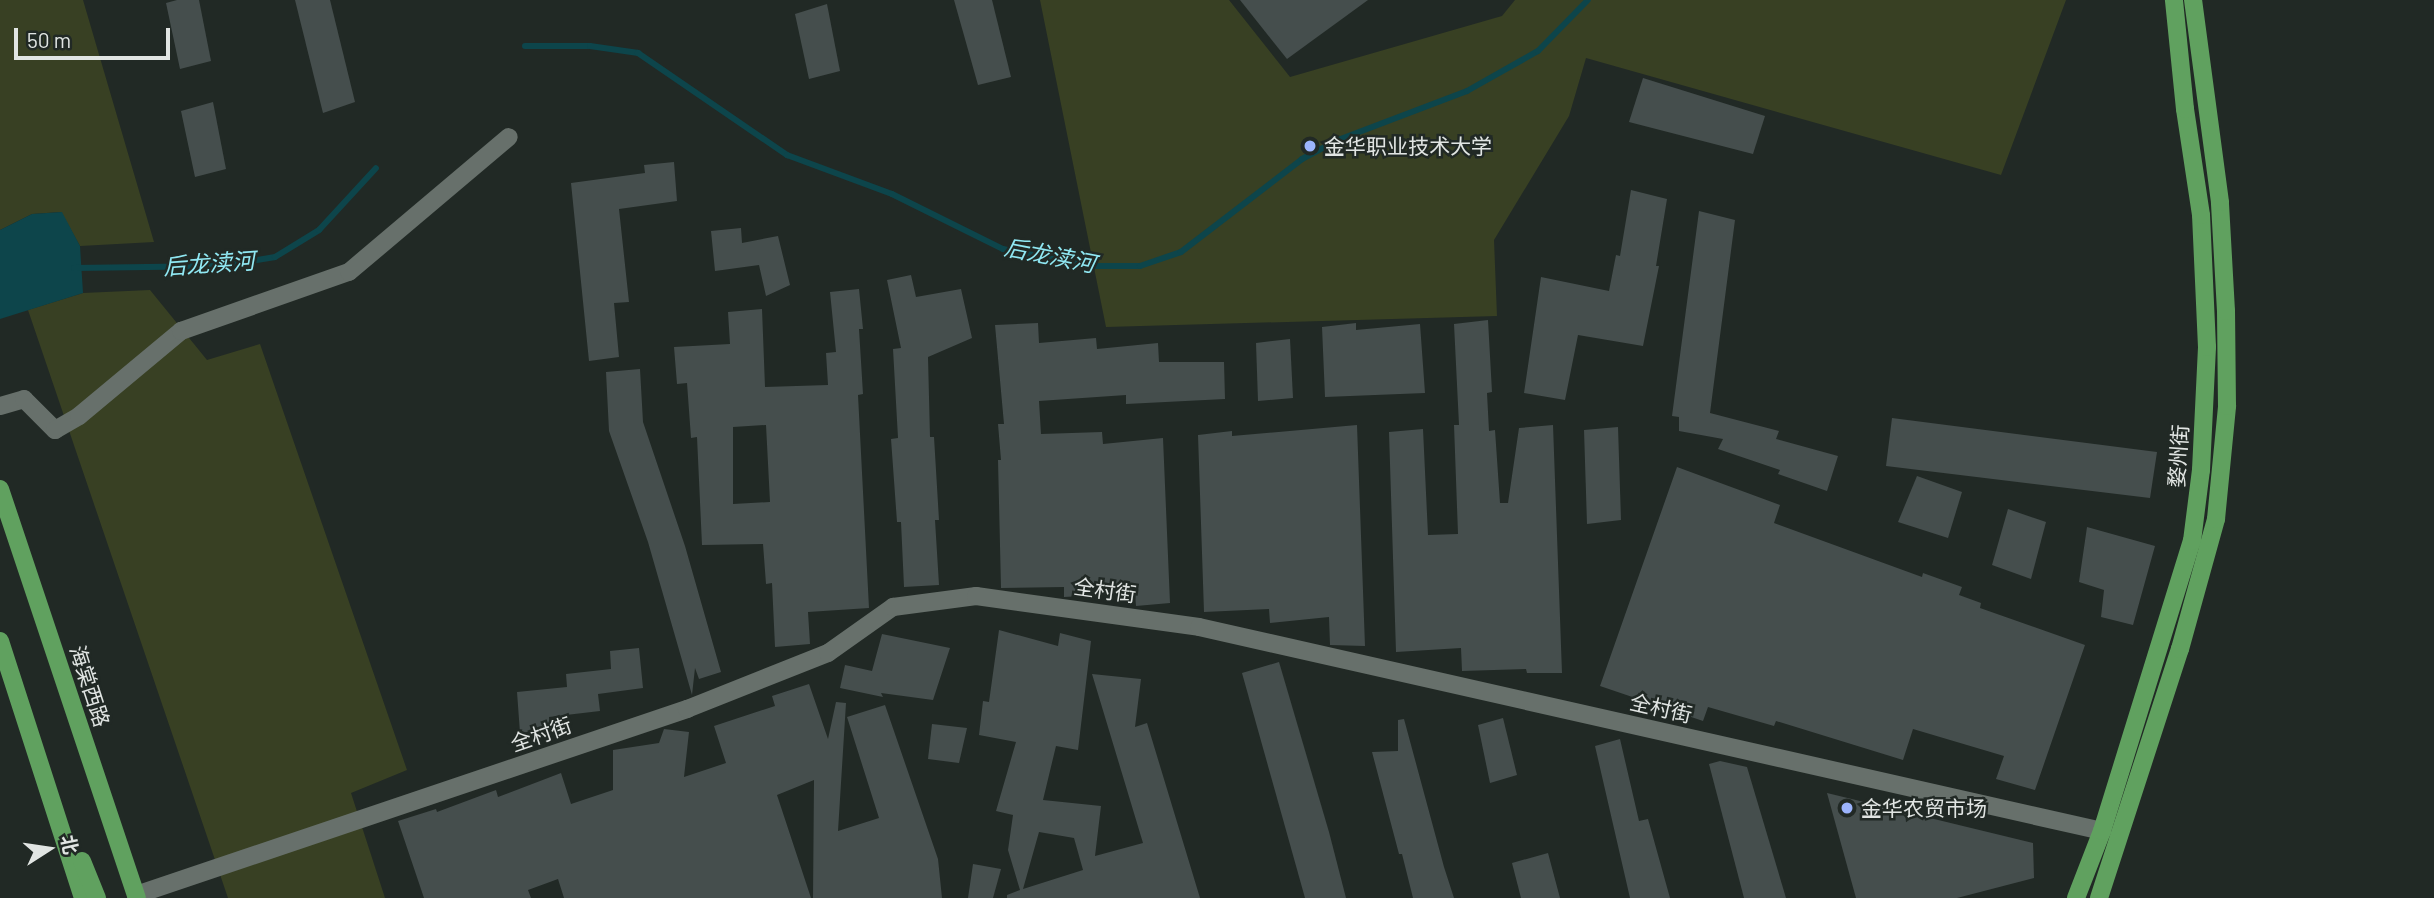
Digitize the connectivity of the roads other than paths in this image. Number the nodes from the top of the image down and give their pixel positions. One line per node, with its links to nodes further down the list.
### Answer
1 (2174, 0): 8 (main road, 婺州街)
2 (2193, 0): 13 (main road, 婺州街)
3 (509, 137): 4 (street)
4 (0, 406)
5 (0, 489): 9 (main road, 海棠西路)
6 (0, 641): 7 (main road)
7 (33, 744): 10 (main road); 11 (main road)
8 (2102, 831): 9 (street, 全村街); 12 (main road, 婺州街)
9 (136, 896)
10 (83, 898)
11 (97, 898)
12 (2076, 898)
13 (2099, 898)

